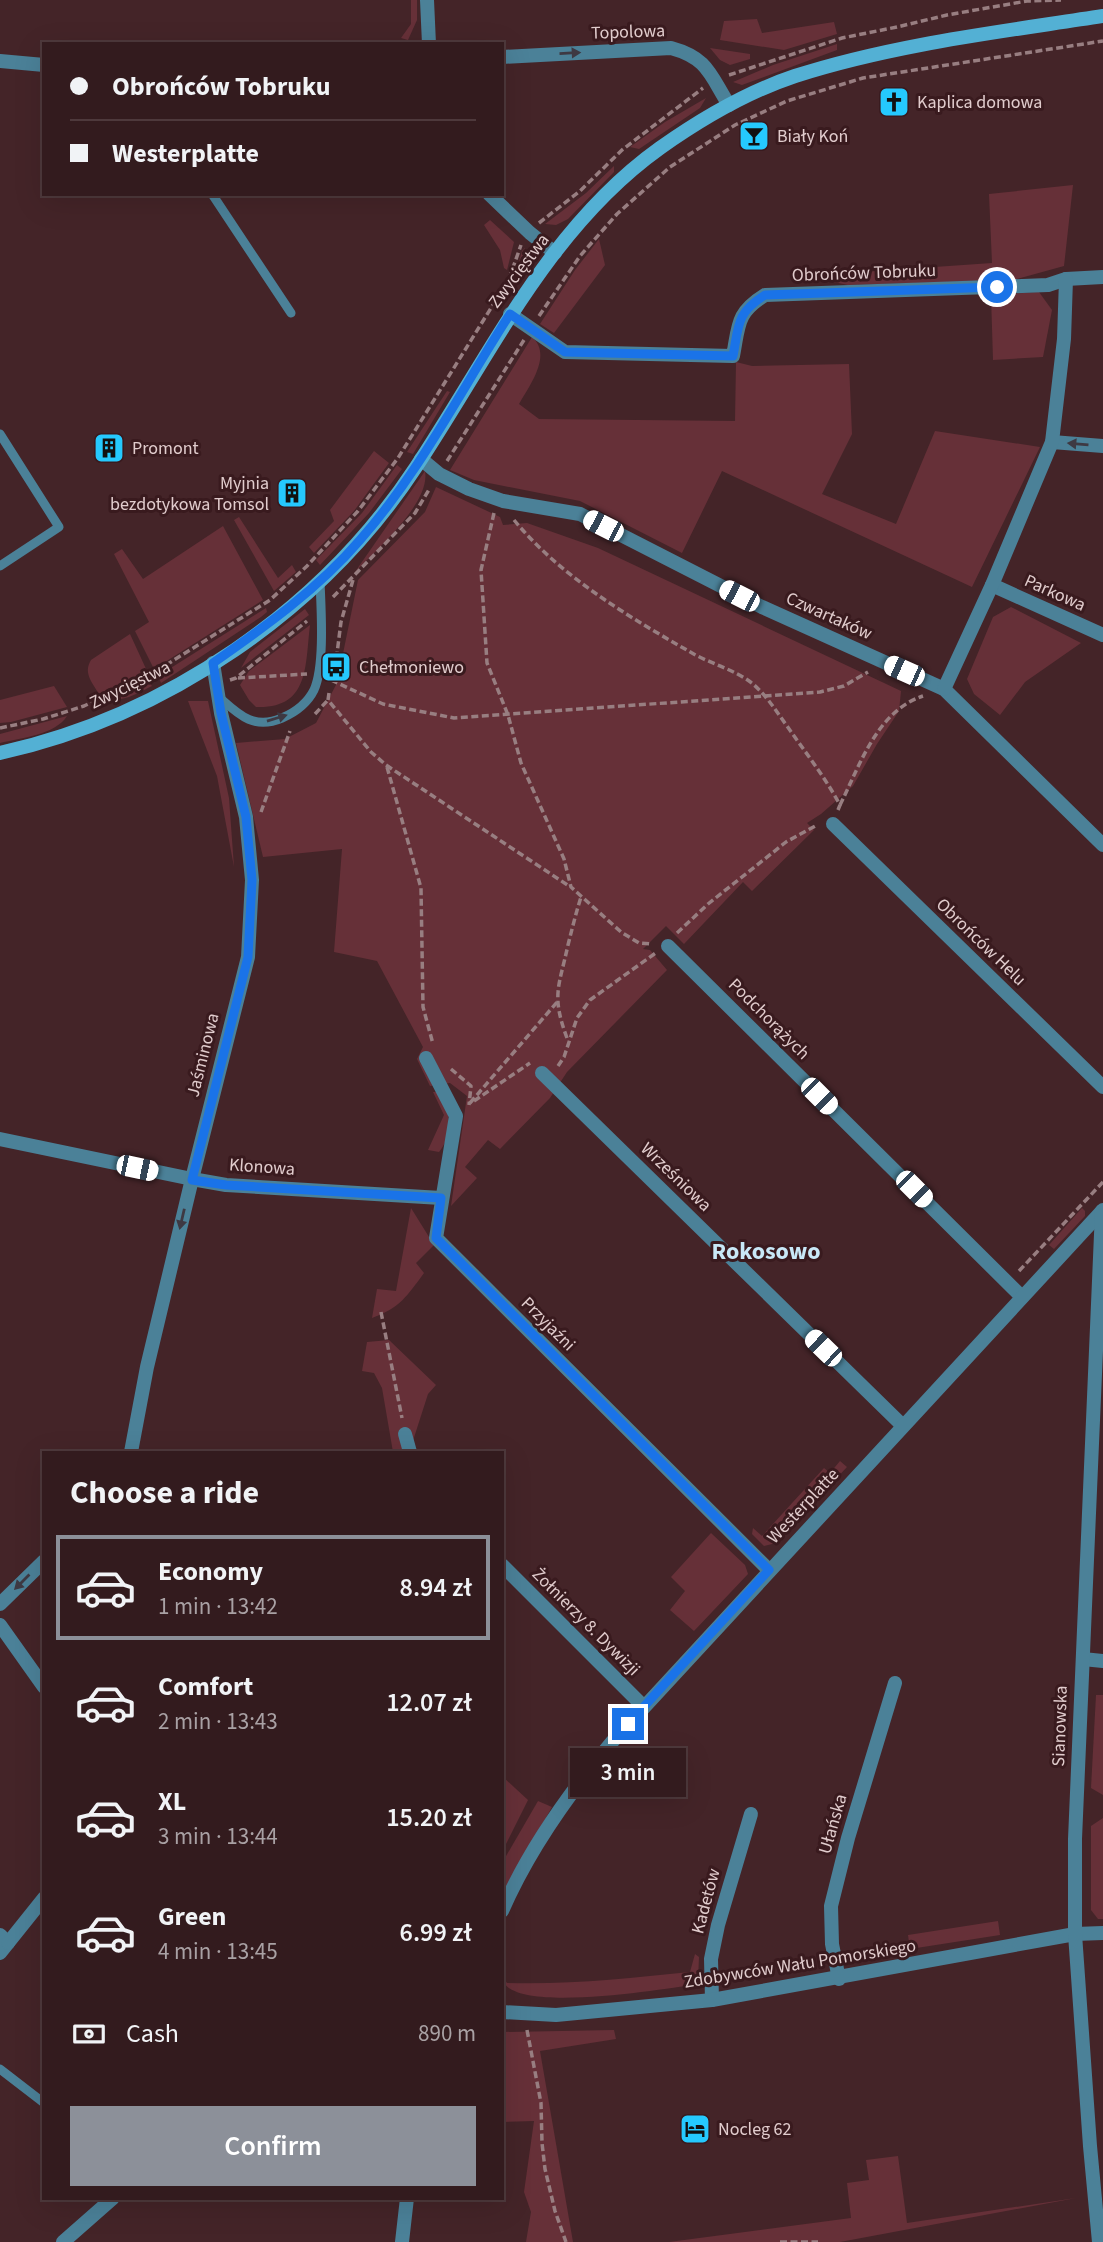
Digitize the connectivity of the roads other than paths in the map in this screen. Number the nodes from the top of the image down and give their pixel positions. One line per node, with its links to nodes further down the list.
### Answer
1 (427, 0): 3 (street)
2 (1103, 16): 7 (main road, Zwycięstwa)
3 (429, 42)
4 (504, 57): 7 (street, Topolowa, one-way to 7)
5 (0, 61): 6 (street)
6 (42, 65)
7 (729, 104): 10 (main road, Zwycięstwa)
8 (213, 196): 13 (lane)
9 (491, 196): 10 (street)
10 (555, 253): 14 (main road, Zwycięstwa)
11 (1103, 277): 12 (street, Obrońców Tobruku)
12 (1066, 279): 14 (street, Obrońców Tobruku); 16 (street)
13 (291, 313)
14 (510, 314): 18 (main road, Zwycięstwa)
15 (0, 434): 19 (lane)
16 (1052, 442): 17 (street, one-way to 16); 21 (street)
17 (1103, 446)
18 (421, 459): 20 (main road, Zwycięstwa); 24 (street, Czwartaków)
19 (0, 566)
20 (320, 581): 23 (main road, Zwycięstwa); 25 (lane, one-way to 20)
21 (992, 585): 22 (street, Parkowa); 24 (street)
22 (1103, 635)
23 (213, 663): 25 (street, Jaśminowa); 26 (main road, Zwycięstwa)
24 (943, 689): 28 (street, Czwartaków)
25 (218, 696): 34 (street, Jaśminowa)
26 (0, 753)
27 (833, 824): 32 (street, Obrońców Helu)
28 (1103, 845)
29 (668, 946): 37 (street, Podchorążych)
30 (431, 1057): 35 (street, Przyjaźni)
31 (542, 1073): 38 (street, Wrześniowa)
32 (1103, 1087)
33 (0, 1139): 34 (street, Klonowa)
34 (192, 1180): 35 (street, Klonowa); 41 (street, Jaśminowa, one-way to 41)
35 (441, 1198): 45 (street, Przyjaźni)
36 (1103, 1211): 37 (street, Westerplatte); 40 (street, Sianowska)
37 (1022, 1297): 38 (street, Westerplatte)
38 (902, 1425): 45 (street, Westerplatte)
39 (405, 1434): 42 (street)
40 (1098, 1450): 48 (street, Sianowska)
41 (131, 1451)
42 (410, 1451)
43 (42, 1563): 46 (street, one-way to 46)
44 (504, 1567): 52 (street, Żołnierzy 8. Dywizji)
45 (769, 1570): 52 (street, Westerplatte)
46 (0, 1604)
47 (0, 1625): 50 (street)
48 (1083, 1659): 49 (street); 57 (street, Sianowska)
49 (1103, 1661)
50 (42, 1684)
51 (895, 1684): 59 (street, Ułańska)
52 (643, 1706): 55 (street, Westerplatte)
53 (751, 1814): 60 (street, Kadetów)
54 (42, 1900): 58 (street)
55 (504, 1907)
56 (1103, 1933): 57 (street, Zdobywców Wału Pomorskiego)
57 (1075, 1934): 59 (street, Zdobywców Wału Pomorskiego); 68 (street, Sianowska)
58 (3, 1943)
59 (839, 1979): 60 (street, Zdobywców Wału Pomorskiego)
60 (712, 2000): 61 (street, Zdobywców Wału Pomorskiego)
61 (504, 2011)
62 (0, 2069): 63 (lane)
63 (42, 2101)
64 (111, 2200): 66 (street)
65 (407, 2200): 67 (street)
66 (63, 2242)
67 (402, 2242)
68 (1099, 2242)

